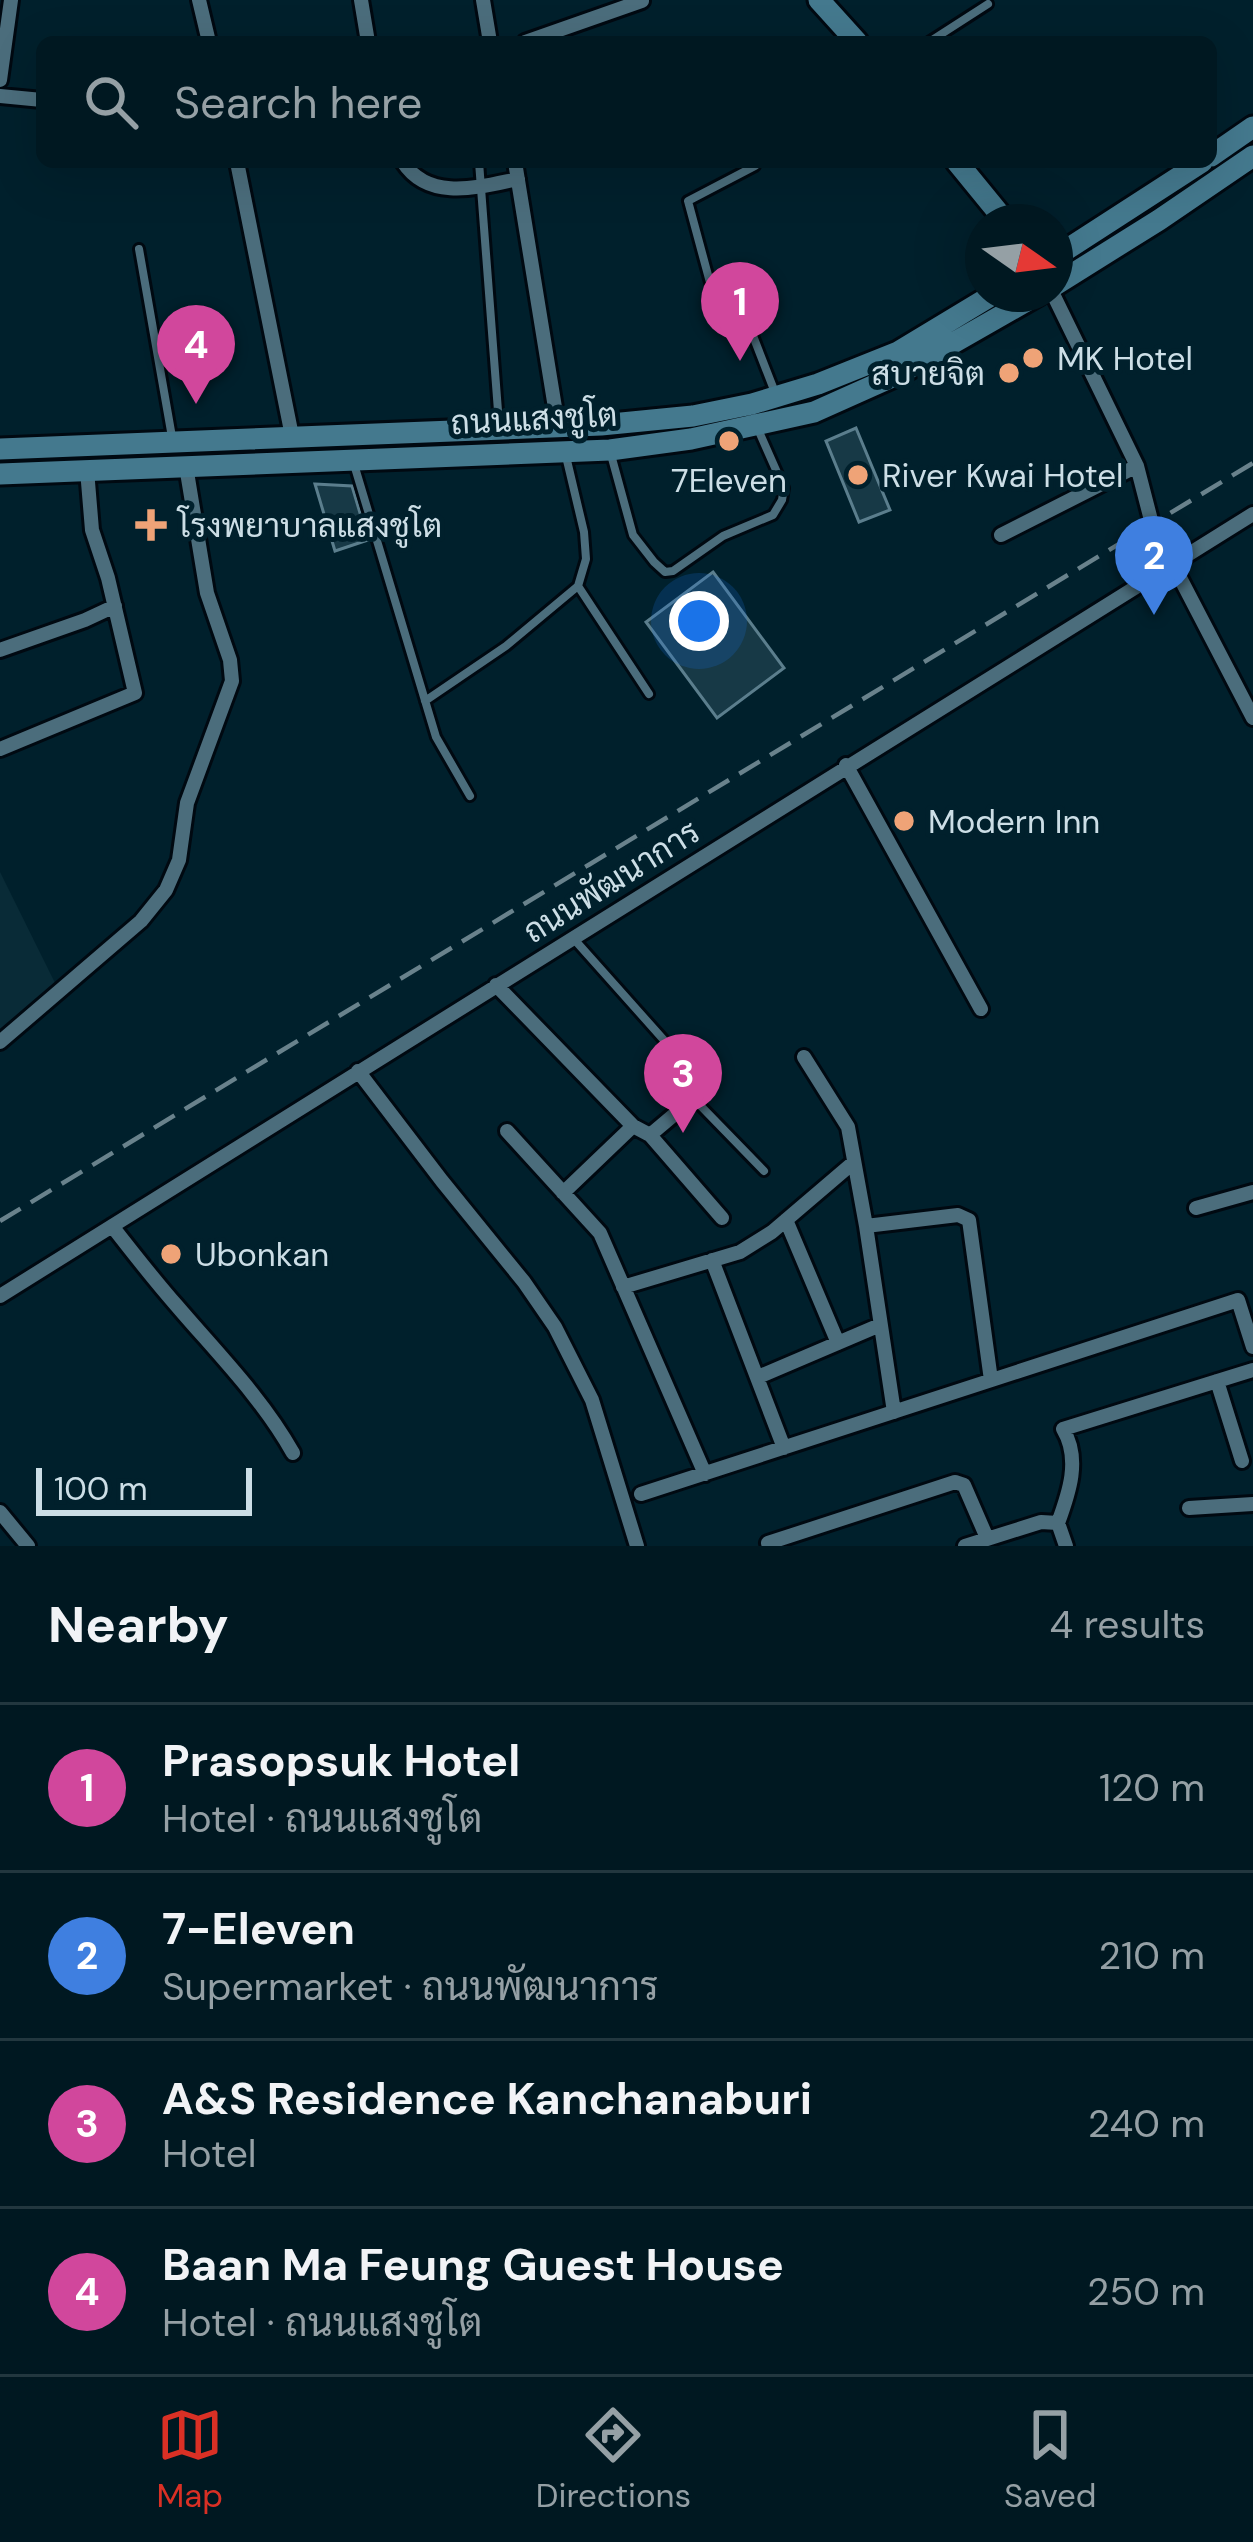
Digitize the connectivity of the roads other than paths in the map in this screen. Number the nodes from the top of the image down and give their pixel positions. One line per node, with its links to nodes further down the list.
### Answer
1 (11, 0): 14 (street)
2 (199, 0): 8 (street)
3 (361, 0): 9 (street)
4 (483, 0): 10 (street)
5 (819, 0): 12 (main road)
6 (642, 1): 11 (street)
7 (988, 4): 13 (lane)
8 (208, 36)
9 (367, 36)
10 (489, 36)
11 (542, 36)
12 (852, 36)
13 (938, 36)
14 (0, 80)
15 (0, 96): 16 (street)
16 (36, 101)
17 (1253, 127): 18 (main road)
18 (1217, 152)
19 (1253, 156): 32 (main road)
20 (238, 168): 40 (street)
21 (407, 168): 28 (street)
22 (478, 168): 28 (lane)
23 (516, 168): 27 (street)
24 (750, 168): 36 (lane)
25 (962, 168): 29 (main road)
26 (1193, 168): 30 (main road)
27 (518, 179): 28 (street); 38 (street)
28 (479, 187): 39 (lane)
29 (991, 204)
30 (1073, 245)
31 (140, 250): 41 (lane)
32 (1073, 274)
33 (965, 312): 36 (main road, ถนนแสงชูโต)
34 (1008, 312): 37 (main road, ถนนแสงชูโต)
35 (1062, 312): 47 (street)
36 (776, 397): 37 (main road, ถนนแสงชูโต)
37 (754, 415): 38 (main road, ถนนแสงชูโต); 43 (main road, ถนนแสงชูโต); 43 (lane)
38 (558, 426): 39 (main road, ถนนแสงชูโต)
39 (500, 428): 40 (main road, ถนนแสงชูโต)
40 (292, 436): 41 (main road, ถนนแสงชูโต)
41 (172, 442): 42 (main road, ถนนแสงชูโต)
42 (0, 449)
43 (610, 450): 44 (main road, ถนนแสงชูโต)
44 (565, 451): 45 (main road, ถนนแสงชูโต); 53 (lane)
45 (353, 460): 46 (main road, ถนนแสงชูโต); 57 (lane)
46 (185, 466): 48 (main road, ถนนแสงชูโต); 65 (street)
47 (1136, 466): 51 (street); 52 (street)
48 (87, 470): 49 (main road, ถนนแสงชูโต); 54 (street)
49 (0, 474)
50 (1253, 514): 52 (street, ถนนพัฒนาการ)
51 (1000, 535)
52 (1172, 563): 58 (street); 60 (street, ถนนพัฒนาการ)
53 (578, 586): 56 (lane); 57 (lane)
54 (115, 607): 55 (street); 59 (street)
55 (0, 650)
56 (649, 694)
57 (425, 701): 61 (lane)
58 (1253, 718)
59 (0, 749)
60 (846, 765): 62 (street, ถนนพัฒนาการ); 64 (street)
61 (470, 796)
62 (572, 937): 63 (street, ถนนพัฒนาการ); 68 (lane)
63 (496, 985): 67 (street, ถนนพัฒนาการ); 69 (street)
64 (981, 1009)
65 (0, 1042)
66 (805, 1057): 72 (street)
67 (358, 1071): 79 (street, ถนนพัฒนาการ); 104 (street)
68 (697, 1095): 71 (street); 73 (lane)
69 (633, 1126): 71 (street); 75 (street)
70 (507, 1131): 75 (street)
71 (650, 1135): 77 (street)
72 (854, 1162): 78 (street); 80 (street)
73 (764, 1172)
74 (1253, 1192): 76 (street)
75 (563, 1193): 82 (street)
76 (1196, 1208)
77 (722, 1218)
78 (786, 1220): 81 (street); 85 (street)
79 (112, 1226): 83 (street, ถนนพัฒนาการ); 93 (street)
80 (866, 1226): 84 (street); 89 (street)
81 (712, 1260): 82 (street); 88 (street)
82 (623, 1287): 95 (street)
83 (0, 1296)
84 (880, 1325): 85 (street); 91 (street)
85 (838, 1343): 88 (street)
86 (1253, 1347): 89 (street)
87 (1253, 1370): 90 (street)
88 (758, 1377): 92 (street)
89 (991, 1380): 91 (street)
90 (1217, 1381): 94 (street); 100 (street)
91 (893, 1412): 92 (street)
92 (784, 1448): 95 (street)
93 (293, 1453)
94 (1242, 1460)
95 (705, 1474): 96 (street)
96 (641, 1495)
97 (1253, 1504): 98 (street)
98 (1189, 1508)
99 (0, 1512): 103 (street)
100 (1058, 1523): 101 (street); 106 (street)
101 (987, 1538): 102 (street); 105 (street)
102 (765, 1545)
103 (28, 1546)
104 (637, 1546)
105 (964, 1546)
106 (1066, 1546)

